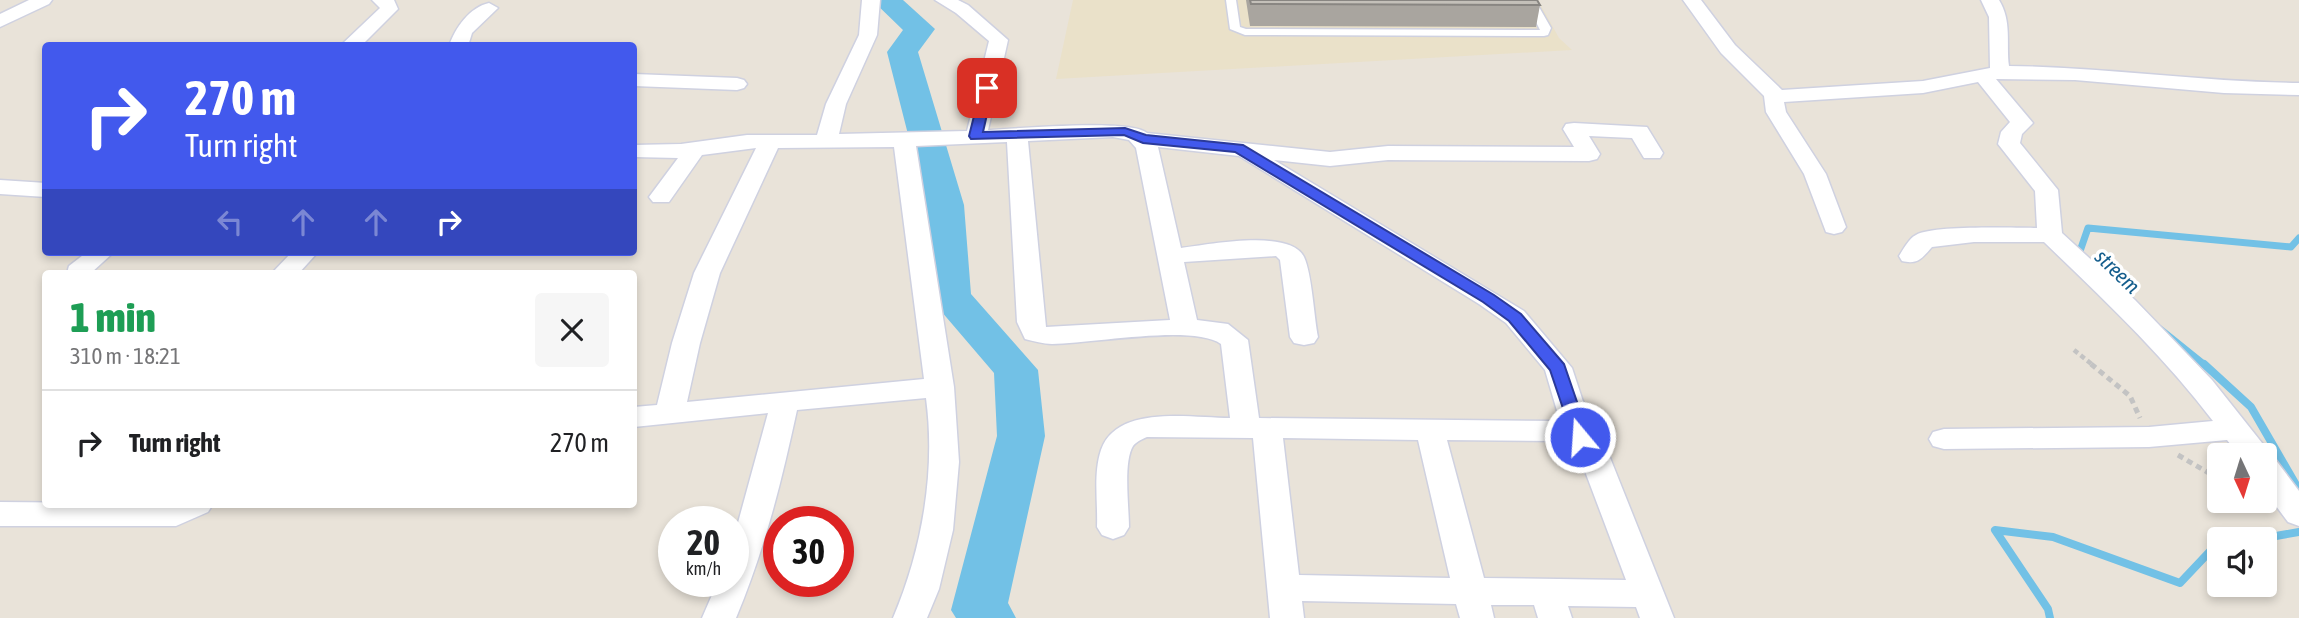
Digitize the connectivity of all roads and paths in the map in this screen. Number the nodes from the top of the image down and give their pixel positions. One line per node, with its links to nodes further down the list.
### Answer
1 (43, 0): 10 (street)
2 (381, 0): 11 (street)
3 (871, 0): 23 (street)
4 (944, 0): 19 (street)
5 (1231, 0): 6 (lane)
6 (1530, 0)
7 (1692, 0): 17 (street)
8 (1990, 0): 13 (street)
9 (489, 8): 12 (street)
10 (0, 21)
11 (353, 42)
12 (459, 42)
13 (1991, 74): 16 (street); 17 (street); 32 (street)
14 (637, 80): 15 (street)
15 (737, 84)
16 (2299, 89)
17 (1777, 96): 31 (street)
18 (1017, 135): 19 (street); 21 (street); 39 (street)
19 (976, 136): 20 (street)
20 (908, 139): 23 (street); 41 (street)
21 (1143, 139): 24 (street); 35 (street)
22 (771, 141): 23 (street); 25 (street); 43 (street)
23 (826, 141)
24 (1238, 148): 27 (street); 48 (street)
25 (695, 149): 26 (street); 30 (street)
26 (637, 151)
27 (1652, 153)
28 (0, 187): 29 (street)
29 (42, 190)
30 (661, 197)
31 (1834, 227)
32 (2050, 235): 36 (street); 46 (street)
33 (97, 256): 37 (street)
34 (302, 256): 38 (street)
35 (1170, 256): 39 (street); 40 (street)
36 (1911, 256)
37 (79, 270)
38 (288, 270)
39 (1185, 327): 45 (street)
40 (1304, 337)
41 (940, 387): 42 (street); 61 (street)
42 (785, 402): 43 (street); 60 (street)
43 (670, 414): 44 (street)
44 (637, 417)
45 (1257, 427): 47 (street); 55 (street); 56 (street)
46 (2235, 429): 49 (street); 50 (street)
47 (1430, 430): 48 (street); 57 (street)
48 (1580, 437): 59 (street)
49 (1944, 439)
50 (2246, 443)
51 (2277, 484): 54 (street)
52 (189, 508): 53 (street)
53 (0, 514)
54 (2299, 514)
55 (1113, 527)
56 (1286, 603): 57 (street)
57 (1474, 604): 58 (street)
58 (1551, 605): 59 (street)
59 (1653, 606)
60 (719, 618)
61 (910, 618)

